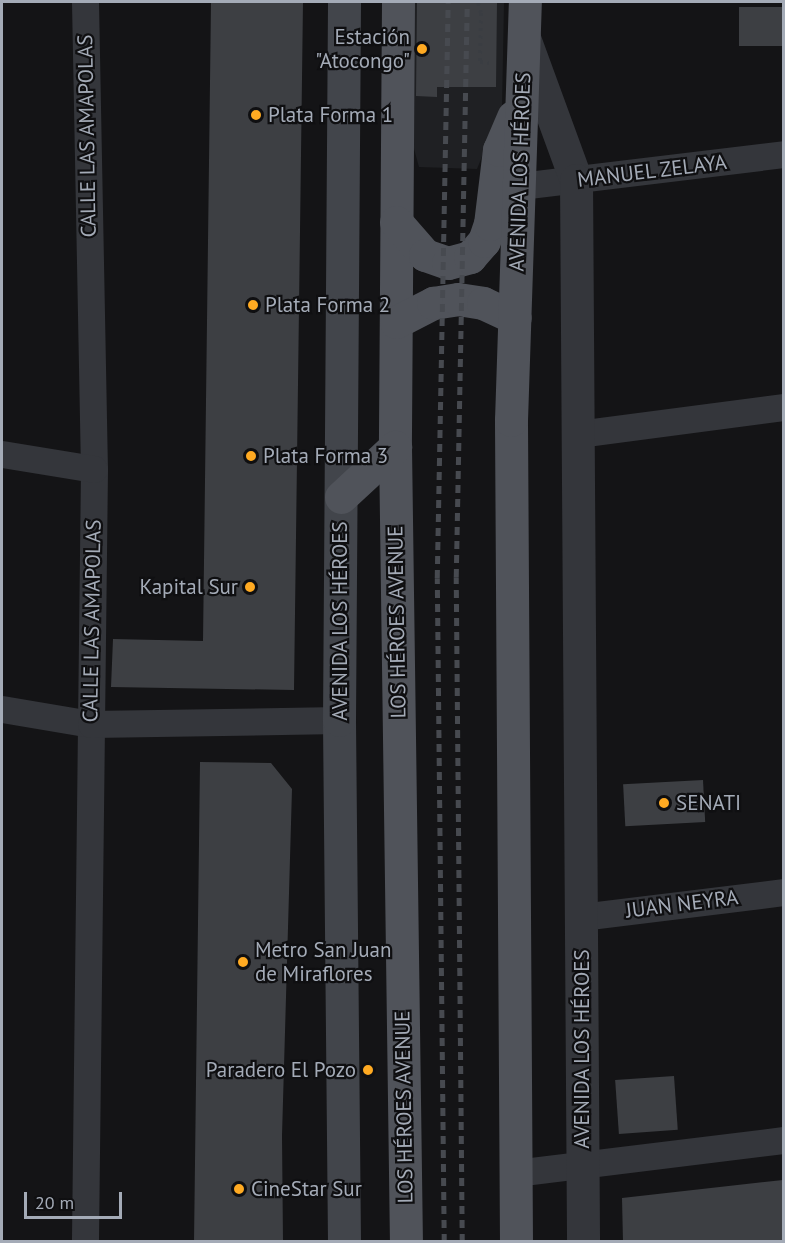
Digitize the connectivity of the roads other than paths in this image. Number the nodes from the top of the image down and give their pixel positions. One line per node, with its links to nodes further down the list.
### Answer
1 (85, 2): 17 (street, CALLE LAS AMAPOLAS)
2 (344, 2): 18 (main road, AVENIDA LOS HÉROES)
3 (398, 2): 10 (main road, LOS HÉROES AVENUE)
4 (525, 2): 5 (main road, AVENIDA LOS HÉROES)
5 (524, 38): 6 (main road, AVENIDA LOS HÉROES); 8 (street, AVENIDA LOS HÉROES)
6 (523, 96): 9 (main road, AVENIDA LOS HÉROES); 10 (main road)
7 (783, 154): 8 (street, MANUEL ZELAYA)
8 (576, 180): 9 (street, MANUEL ZELAYA); 14 (street, AVENIDA LOS HÉROES)
9 (520, 186): 11 (main road, AVENIDA LOS HÉROES)
10 (396, 222): 12 (main road, LOS HÉROES AVENUE)
11 (514, 318): 12 (main road); 26 (main road, AVENIDA LOS HÉROES)
12 (396, 322): 15 (main road, LOS HÉROES AVENUE)
13 (783, 407): 14 (street)
14 (578, 434): 23 (street, AVENIDA LOS HÉROES)
15 (395, 447): 18 (main road); 29 (main road, LOS HÉROES AVENUE)
16 (2, 454): 17 (street)
17 (94, 469): 21 (street, CALLE LAS AMAPOLAS)
18 (341, 496): 20 (main road, AVENIDA LOS HÉROES)
19 (2, 709): 21 (street)
20 (339, 720): 21 (street); 28 (main road, AVENIDA LOS HÉROES)
21 (91, 724): 27 (street, CALLE LAS AMAPOLAS)
22 (783, 892): 23 (street, JUAN NEYRA)
23 (581, 917): 25 (street, AVENIDA LOS HÉROES)
24 (783, 1140): 25 (street)
25 (582, 1165): 26 (street); 31 (street, AVENIDA LOS HÉROES)
26 (515, 1173): 30 (main road, AVENIDA LOS HÉROES)
27 (85, 1242)
28 (344, 1242)
29 (406, 1242)
30 (516, 1242)
31 (583, 1242)

